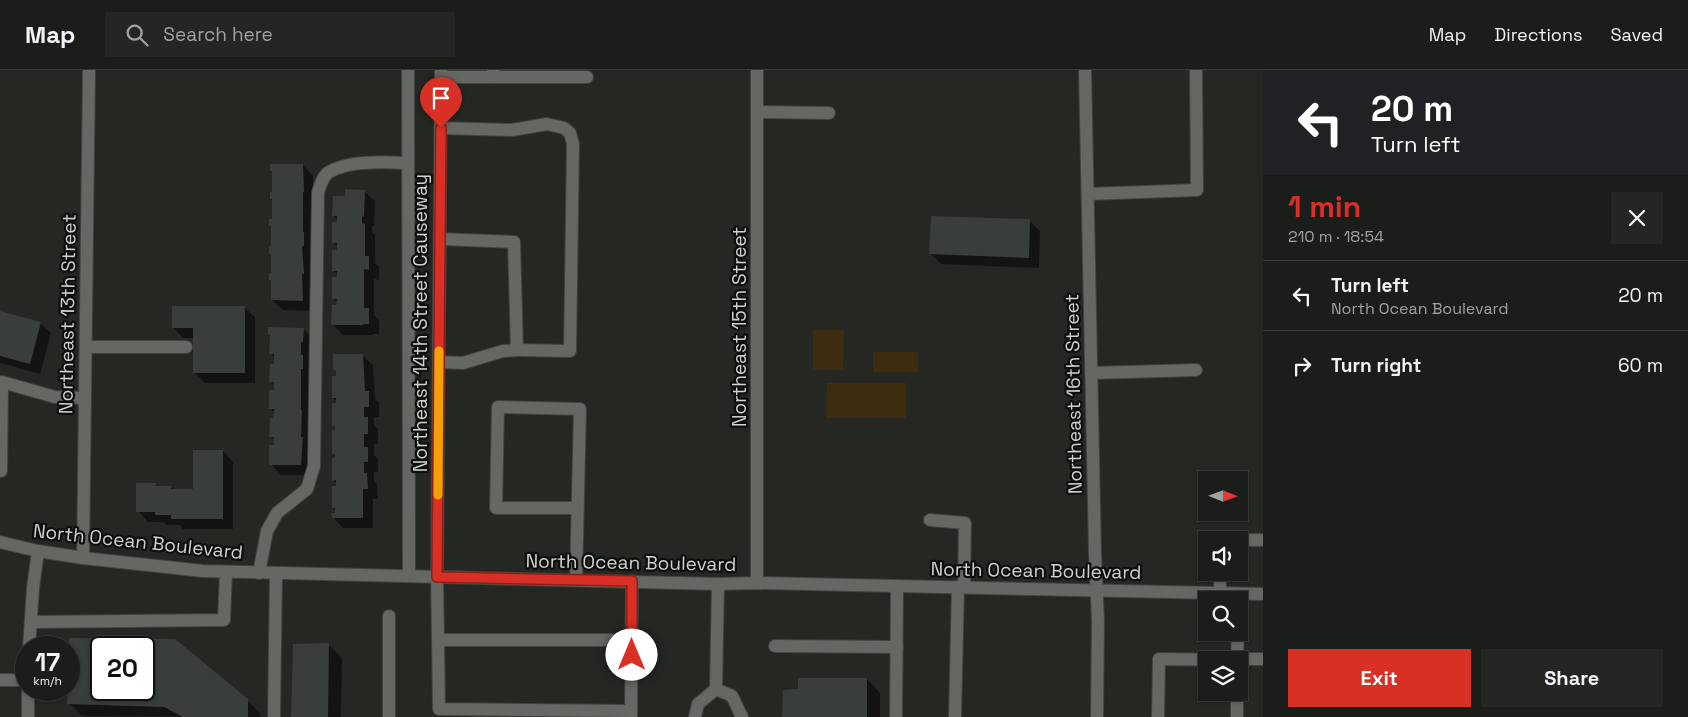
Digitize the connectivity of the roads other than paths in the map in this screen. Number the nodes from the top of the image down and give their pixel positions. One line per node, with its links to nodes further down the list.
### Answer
1 (89, 70): 15 (main road, Northeast 13th Street)
2 (408, 70): 12 (main road, Northeast 14th Street Causeway)
3 (758, 70): 9 (main road, Northeast 15th Street)
4 (1085, 70): 13 (main road, Northeast 16th Street)
5 (1196, 70): 13 (main road)
6 (441, 74): 7 (main road); 11 (main road, Northeast 14th Street Causeway)
7 (493, 74): 8 (main road)
8 (588, 77)
9 (758, 112): 10 (main road); 37 (main road, Northeast 15th Street)
10 (829, 113)
11 (441, 128): 14 (main road, Northeast 14th Street Causeway); 17 (main road)
12 (408, 163): 31 (main road); 33 (main road, Northeast 14th Street Causeway)
13 (1088, 194): 20 (main road, Northeast 16th Street)
14 (440, 240): 17 (main road); 18 (main road, Northeast 14th Street Causeway)
15 (86, 347): 16 (main road); 21 (main road, Northeast 13th Street)
16 (186, 347)
17 (516, 350): 18 (main road)
18 (439, 362): 34 (main road, Northeast 14th Street Causeway)
19 (1196, 370): 20 (main road)
20 (1091, 373): 41 (main road, Northeast 16th Street)
21 (85, 398): 22 (main road); 29 (main road, Northeast 13th Street)
22 (1, 471)
23 (578, 508): 23 (main road); 35 (main road)
24 (930, 520): 40 (main road)
25 (1248, 540): 26 (main road)
26 (1263, 540)
27 (0, 542): 28 (main road, North Ocean Boulevard)
28 (38, 551): 29 (main road, North Ocean Boulevard); 46 (main road)
29 (83, 558): 30 (main road, North Ocean Boulevard)
30 (226, 572): 31 (main road, North Ocean Boulevard); 46 (main road)
31 (259, 573): 32 (main road, North Ocean Boulevard)
32 (276, 573): 33 (main road, North Ocean Boulevard); 63 (main road)
33 (409, 576): 34 (main road, North Ocean Boulevard)
34 (437, 577): 35 (main road, North Ocean Boulevard); 48 (main road, Northeast 14th Street Causeway)
35 (576, 580): 36 (main road, North Ocean Boulevard)
36 (632, 581): 38 (main road, North Ocean Boulevard); 49 (main road)
37 (757, 583): 38 (main road, North Ocean Boulevard); 39 (main road, North Ocean Boulevard)
38 (718, 584): 57 (main road)
39 (897, 586): 40 (main road, North Ocean Boulevard); 51 (main road)
40 (961, 587): 41 (main road, North Ocean Boulevard); 68 (main road)
41 (1096, 590): 42 (main road, North Ocean Boulevard); 69 (main road, Northeast 16th Street)
42 (1198, 592)
43 (1263, 594): 44 (main road, North Ocean Boulevard)
44 (1248, 596)
45 (389, 616): 64 (main road)
46 (31, 622): 47 (main road)
47 (30, 636)
48 (438, 640): 49 (main road); 60 (main road, Northeast 14th Street Causeway)
49 (632, 640): 61 (main road)
50 (776, 646): 51 (main road)
51 (897, 647): 67 (main road)
52 (1263, 659): 54 (main road)
53 (1198, 660): 70 (main road)
54 (1248, 660)
55 (0, 680): 56 (main road)
56 (15, 680)
57 (716, 688): 65 (main road); 66 (main road)
58 (28, 701): 62 (main road)
59 (1237, 701): 71 (main road)
60 (435, 713): 61 (main road)
61 (631, 714)
62 (28, 717)
63 (274, 717)
64 (389, 717)
65 (695, 717)
66 (742, 717)
67 (896, 717)
68 (955, 717)
69 (1097, 717)
70 (1158, 717)
71 (1237, 717)

